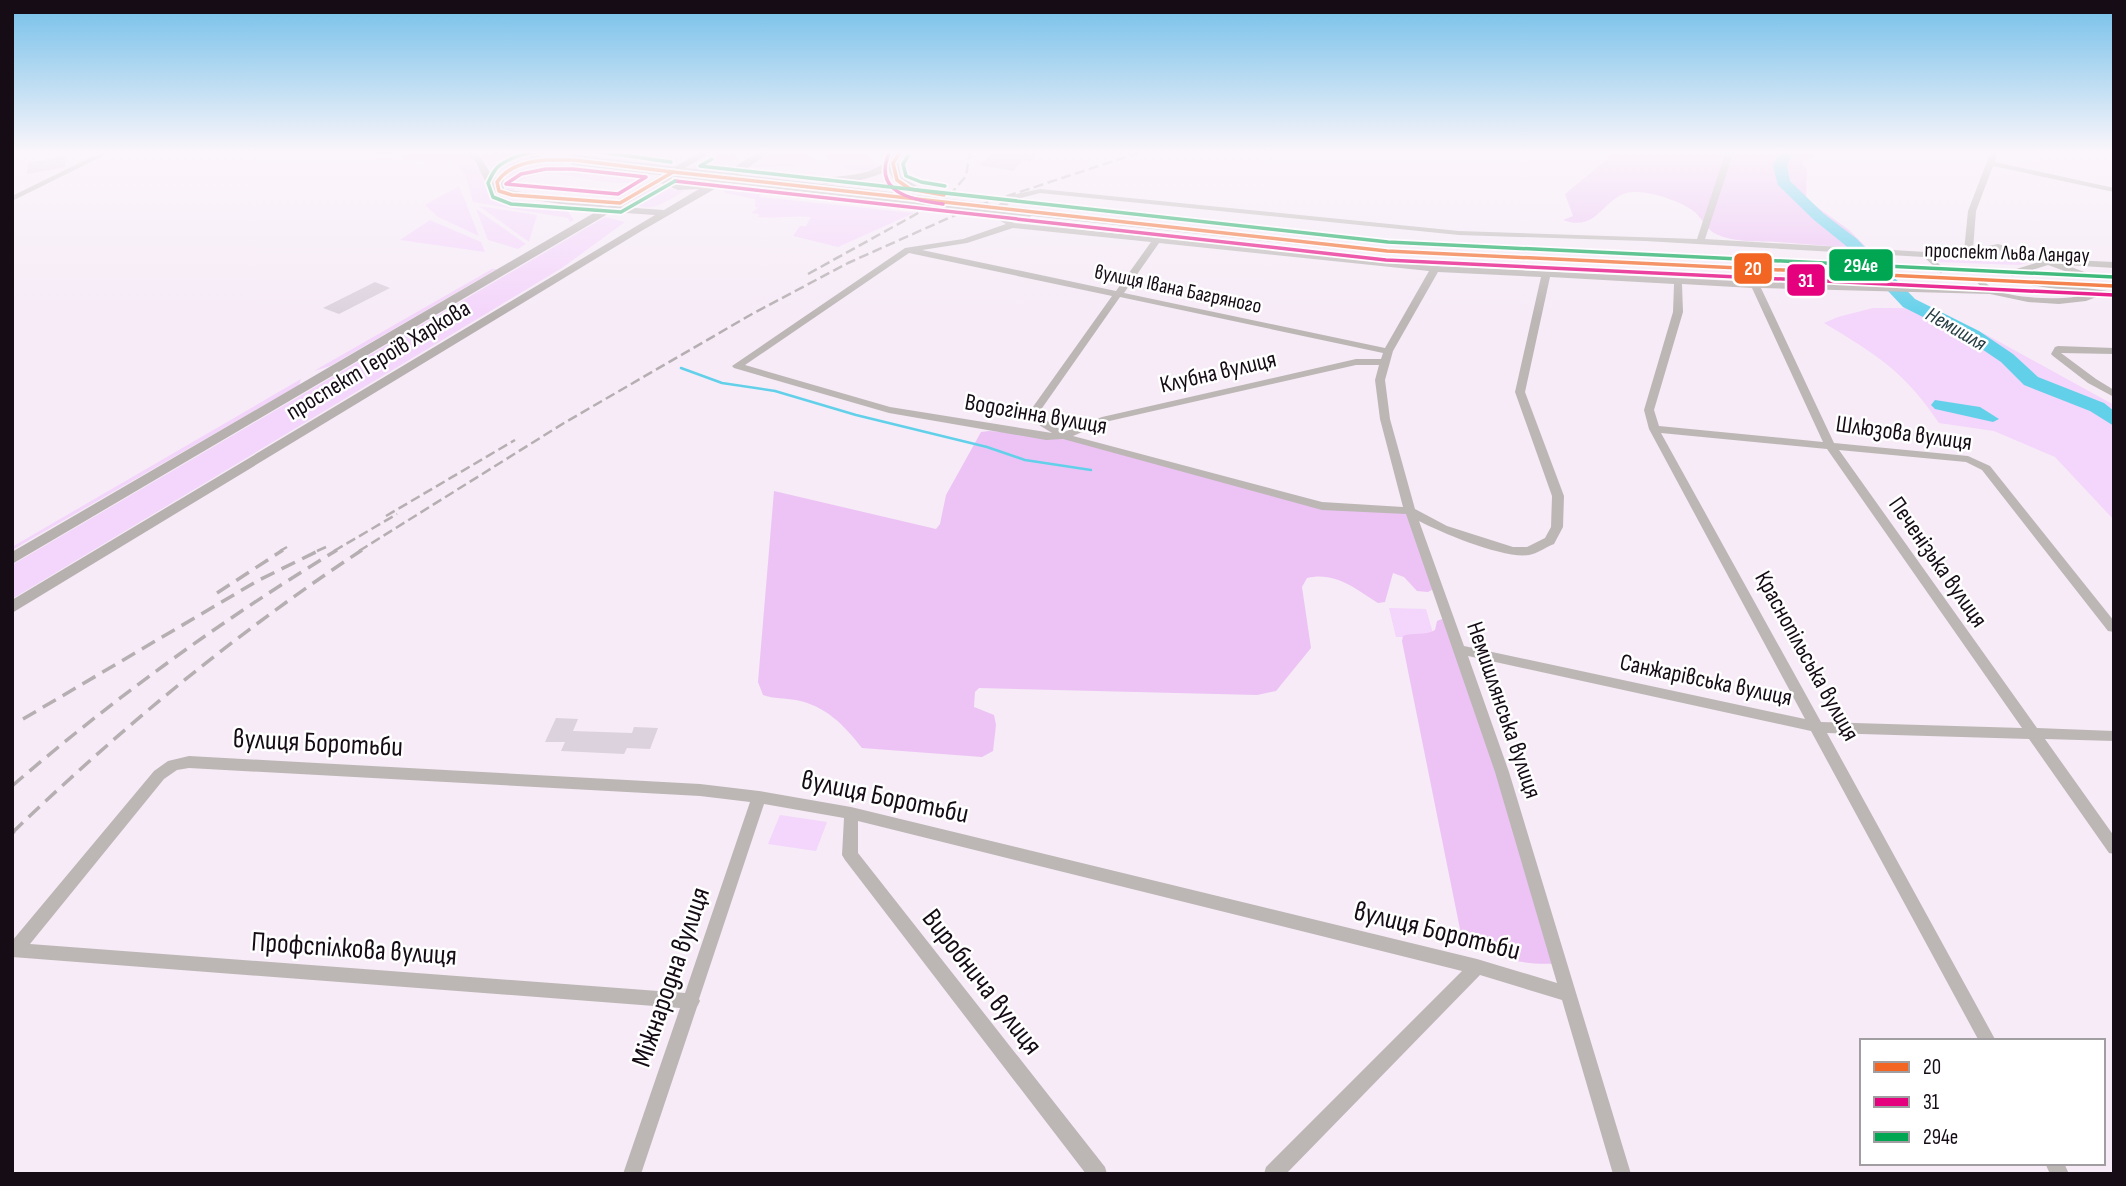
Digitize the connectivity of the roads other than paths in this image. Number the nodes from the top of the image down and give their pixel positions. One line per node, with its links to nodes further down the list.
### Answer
1 (573, 206): 18 (main road)
2 (608, 206): 13 (main road)
3 (608, 206): 13 (main road)
4 (665, 206): 15 (main road)
5 (676, 206): 15 (main road)
6 (677, 206): 28 (main road, проспект Героїв Харкова)
7 (985, 206): 30 (main road, проспект Льва Ландау, bridge)
8 (1000, 206): 16 (street)
9 (1051, 206): 30 (main road, проспект Льва Ландау)
10 (1193, 206): 20 (street)
11 (1712, 206): 20 (street)
12 (1974, 206): 23 (street)
13 (614, 207): 14 (main road); 18 (main road, проспект Героїв Харкова)
14 (631, 211): 15 (main road); 28 (main road)
15 (657, 212): 28 (main road)
16 (1012, 225): 17 (street); 19 (street)
17 (982, 235): 21 (street); 25 (street)
18 (562, 237): 54 (main road, проспект Героїв Харкова)
19 (1156, 241): 29 (street); 44 (street)
20 (1700, 241): 22 (street)
21 (908, 250): 25 (street, вулиця Івана Багряного); 51 (street, Водогінна вулиця)
22 (1882, 252): 24 (street)
23 (1968, 252): 24 (street); 26 (street)
24 (1926, 255): 32 (street)
25 (961, 261): 44 (street, вулиця Івана Багряного)
26 (2048, 262): 27 (street); 31 (street); 34 (street)
27 (2114, 265)
28 (574, 267): 55 (main road, проспект Героїв Харкова)
29 (1435, 269): 33 (street); 48 (street, Немишлянська вулиця)
30 (1904, 272): 32 (main road, проспект Льва Ландау)
31 (2012, 273): 32 (main road, проспект Льва Ландау); 34 (main road, проспект Льва Ландау)
32 (1945, 274): 36 (main road, проспект Льва Ландау)
33 (1546, 275): 37 (street); 53 (street)
34 (2084, 275): 35 (main road, проспект Льва Ландау)
35 (2114, 276)
36 (1978, 279): 38 (main road, проспект Льва Ландау); 43 (street)
37 (1678, 282): 39 (street); 50 (street, Краснопільська вулиця)
38 (2027, 282): 40 (main road, проспект Льва Ландау); 45 (street)
39 (1755, 285): 41 (street); 52 (street, Печенізька вулиця)
40 (2114, 286)
41 (1874, 288): 42 (street)
42 (1919, 289): 43 (street)
43 (1990, 291): 45 (street)
44 (1118, 294): 48 (street, вулиця Івана Багряного); 51 (street)
45 (2096, 294): 46 (street)
46 (2114, 295)
47 (2114, 351): 49 (street)
48 (1386, 356): 51 (street, Клубна вулиця); 53 (street, Немишлянська вулиця)
49 (2114, 394)
50 (1654, 429): 52 (street, Шлюзова вулиця); 58 (street, Краснопільська вулиця)
51 (1063, 436): 53 (street, Водогінна вулиця)
52 (1829, 443): 56 (street, Шлюзова вулиця); 59 (street, Печенізька вулиця)
53 (1410, 511): 57 (street, Немишлянська вулиця)
54 (12, 559)
55 (12, 607)
56 (2112, 628)
57 (1460, 650): 58 (street, Санжарівська вулиця); 66 (street, Немишлянська вулиця)
58 (1819, 727): 59 (street, Санжарівська вулиця); 68 (street, Краснопільська вулиця)
59 (2033, 732): 60 (street, Санжарівська вулиця); 63 (street, Печенізька вулиця)
60 (2114, 736)
61 (759, 797): 62 (street, вулиця Боротьби); 64 (street, вулиця Боротьби); 67 (street, Міжнародна вулиця)
62 (851, 813): 65 (street, вулиця Боротьби); 70 (street, Виробнича вулиця)
63 (2114, 848)
64 (14, 950): 67 (street, Профспілкова вулиця)
65 (1477, 967): 66 (street, вулиця Боротьби); 71 (street)
66 (1569, 993): 72 (street, Немишлянська вулиця)
67 (692, 1001): 69 (street, Міжнародна вулиця)
68 (1987, 1039)
69 (632, 1174)
70 (1098, 1174)
71 (1273, 1174)
72 (1622, 1174)

